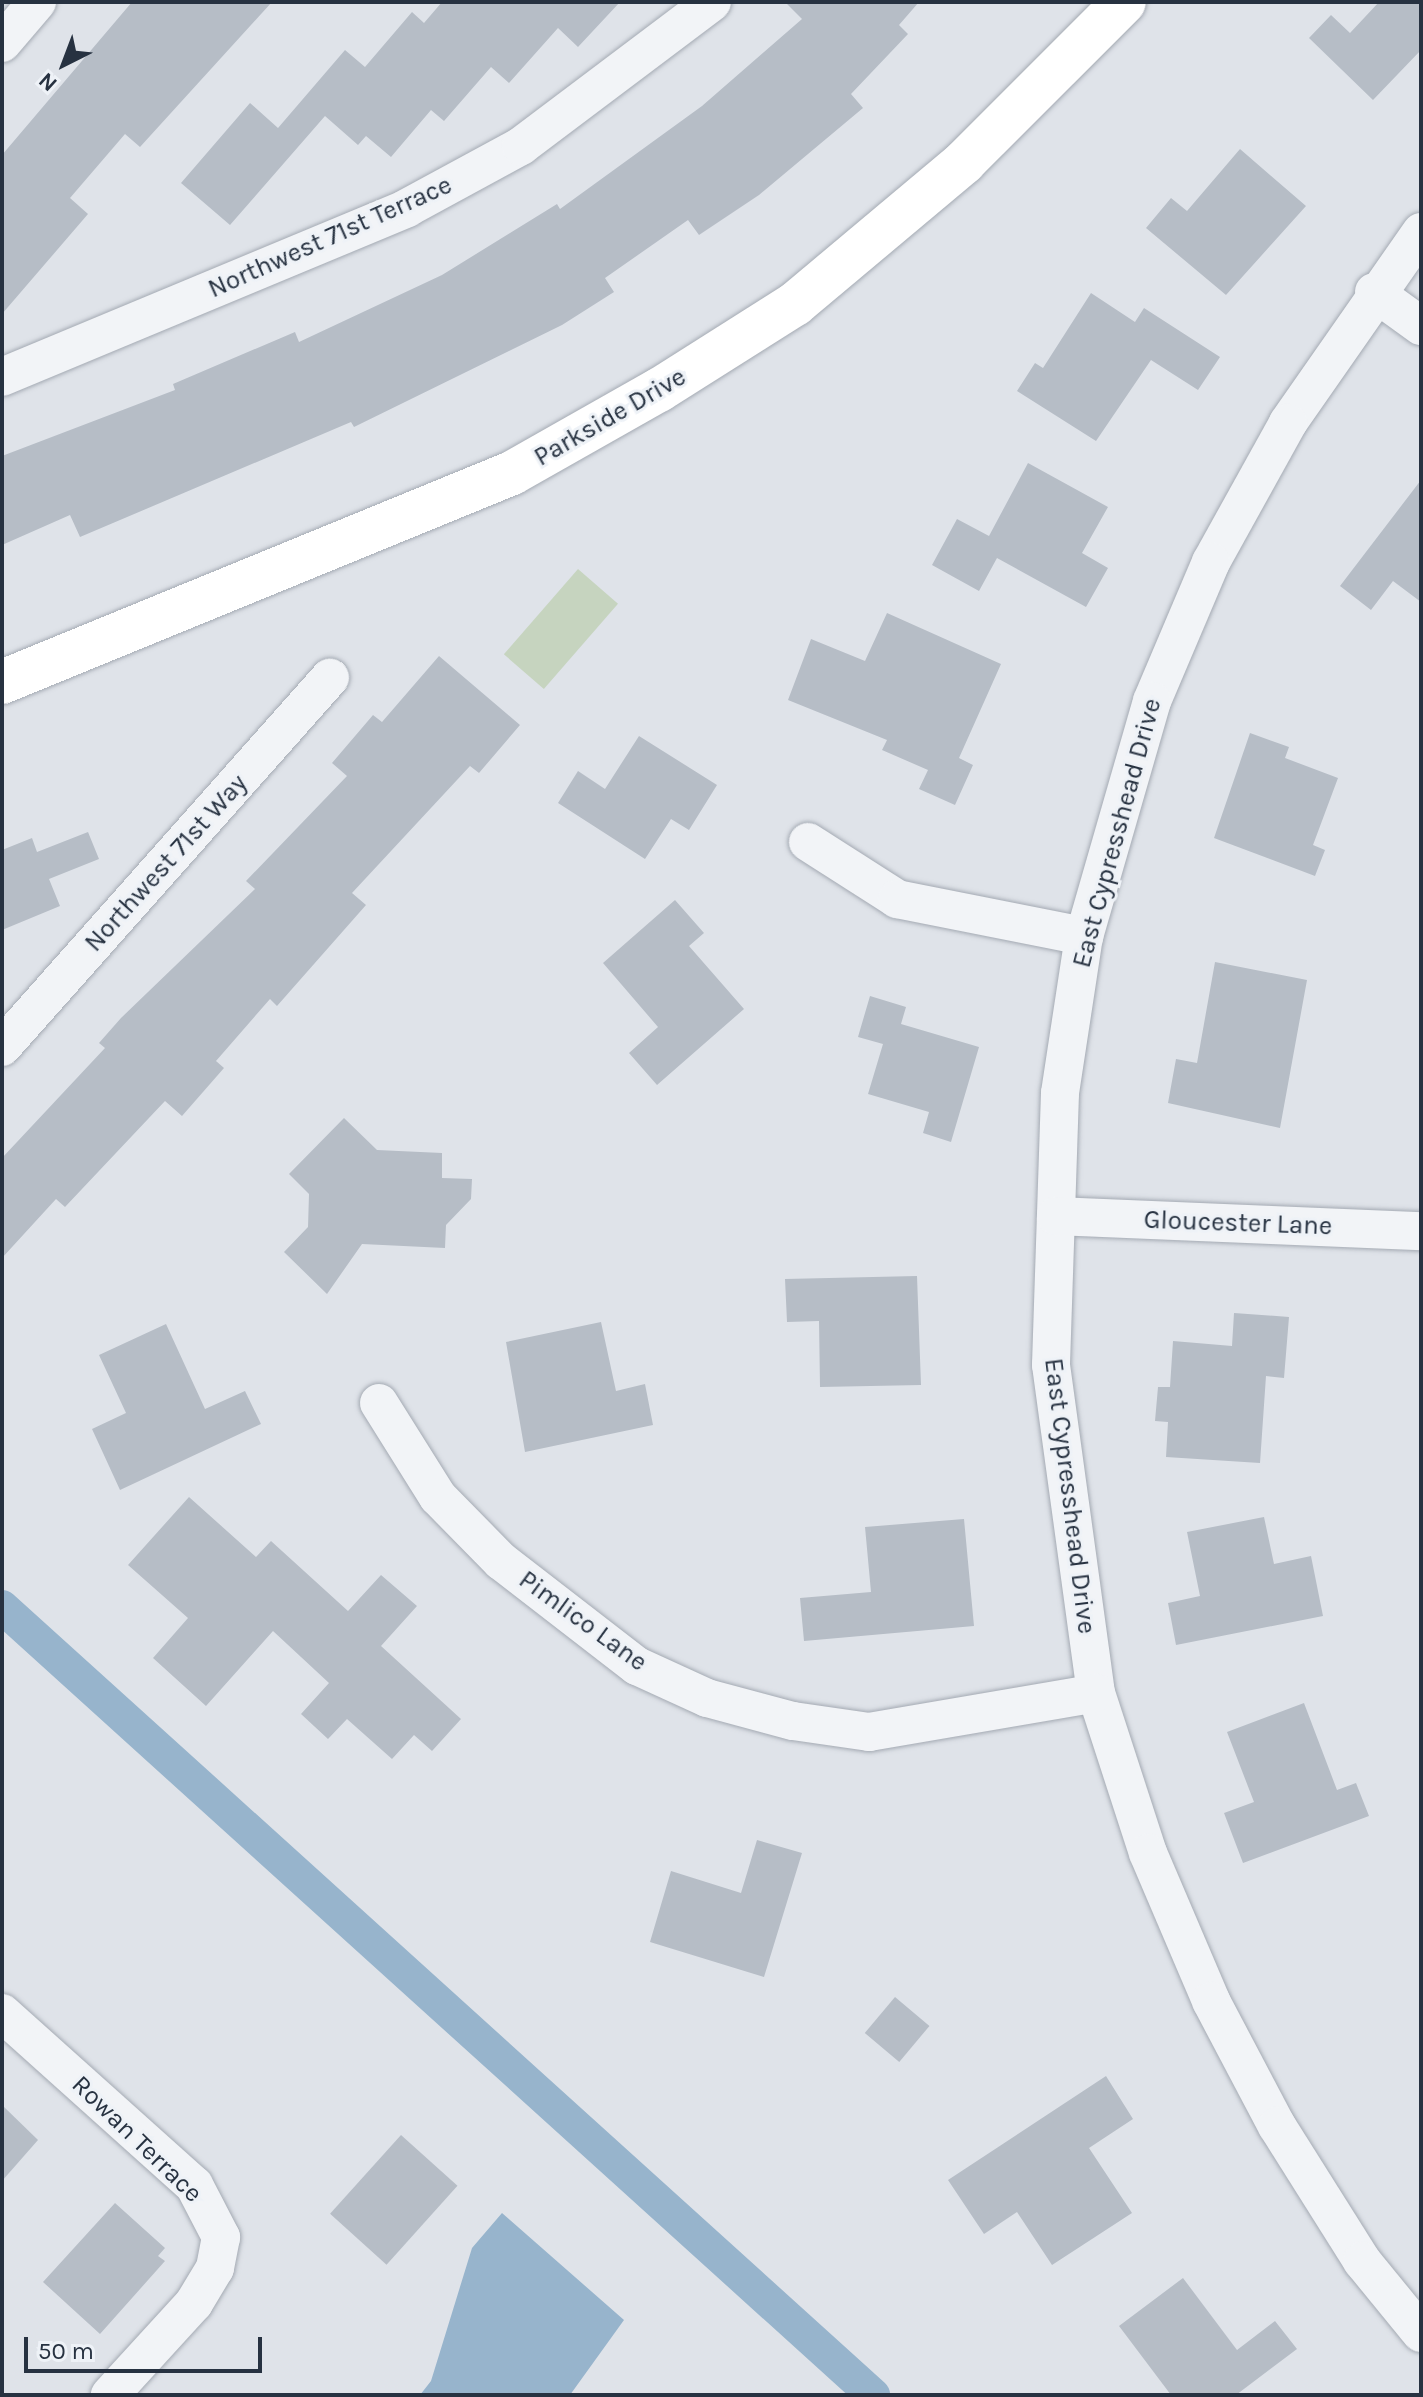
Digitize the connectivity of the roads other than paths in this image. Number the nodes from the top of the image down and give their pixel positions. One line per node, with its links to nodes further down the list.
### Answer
1 (37, 2): 4 (street)
2 (712, 2): 8 (street, Northwest 71st Terrace)
3 (1124, 2): 10 (street, Parkside Drive)
4 (2, 43)
5 (1421, 232): 6 (street, East Cypresshead Drive)
6 (1374, 292): 7 (street); 12 (street, East Cypresshead Drive)
7 (1421, 326)
8 (2, 377)
9 (330, 678): 13 (street, Northwest 71st Way)
10 (2, 682)
11 (808, 842): 12 (street)
12 (1084, 936): 14 (street, East Cypresshead Drive)
13 (2, 1047)
14 (1056, 1216): 15 (street, Gloucester Lane); 17 (street, East Cypresshead Drive)
15 (1421, 1231)
16 (379, 1403): 17 (street, Pimlico Lane)
17 (1096, 1693): 19 (street, East Cypresshead Drive)
18 (2, 2013): 20 (street, Rowan Terrace)
19 (1421, 2333)
20 (110, 2395)

